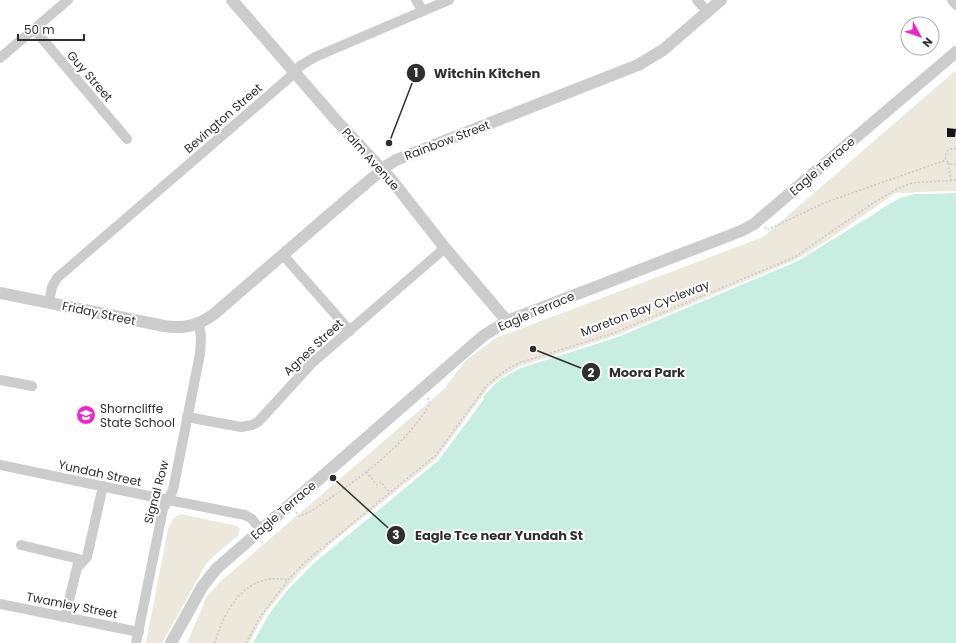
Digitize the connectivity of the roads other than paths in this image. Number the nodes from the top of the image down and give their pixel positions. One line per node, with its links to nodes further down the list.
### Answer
1 (68, 0): 11 (street)
2 (232, 0): 14 (street, Palm Avenue)
3 (416, 0): 9 (street)
4 (449, 0): 9 (street, Bevington Street)
5 (697, 0): 10 (street)
6 (721, 0): 10 (street, Rainbow Street)
7 (952, 0): 8 (street)
8 (956, 4)
9 (423, 11): 14 (street, Bevington Street)
10 (708, 12): 16 (street, Rainbow Street)
11 (34, 29): 13 (street); 15 (street, Guy Street)
12 (956, 52): 21 (street, Eagle Terrace)
13 (0, 58)
14 (294, 72): 16 (street, Palm Avenue); 20 (street, Bevington Street)
15 (127, 139)
16 (383, 170): 17 (street, Palm Avenue); 18 (street, Rainbow Street)
17 (445, 248): 21 (street, Palm Avenue); 23 (street, Agnes Street)
18 (283, 255): 22 (street, Rainbow Street); 23 (street)
19 (0, 293): 20 (street, Friday Street)
20 (48, 303): 22 (street, Friday Street)
21 (507, 321): 30 (street, Eagle Terrace)
22 (199, 324): 26 (street, Signal Row)
23 (350, 331): 26 (street, Agnes Street)
24 (0, 380): 25 (street)
25 (32, 386)
26 (187, 417): 29 (street, Signal Row)
27 (0, 465): 28 (street, Yundah Street)
28 (103, 486): 29 (street, Yundah Street); 32 (street)
29 (168, 500): 30 (street, Yundah Street); 35 (street, Signal Row)
30 (260, 529): 37 (street, Eagle Terrace)
31 (21, 545): 32 (street)
32 (78, 567): 34 (street)
33 (0, 604): 34 (street, Twamley Street)
34 (65, 617): 35 (street, Twamley Street)
35 (139, 632): 36 (street, Signal Row)
36 (136, 643)
37 (171, 643)

